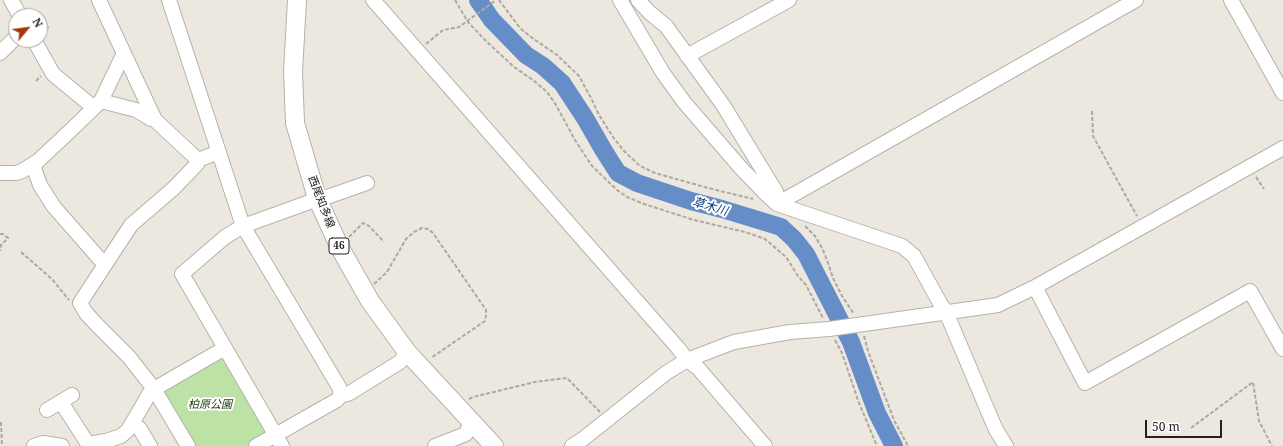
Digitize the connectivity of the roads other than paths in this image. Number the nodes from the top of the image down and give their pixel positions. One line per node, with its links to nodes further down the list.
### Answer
1 (99, 0): 13 (street)
2 (169, 0): 19 (street)
3 (297, 0): 24 (main road, 西尾知多線 / 46)
4 (373, 0): 33 (street)
5 (620, 0): 25 (street)
6 (638, 0): 14 (street)
7 (789, 0): 14 (street)
8 (1136, 0): 25 (street)
9 (1231, 0): 15 (street)
10 (8, 45): 12 (street)
11 (38, 48): 16 (street)
12 (0, 53)
13 (124, 53): 16 (street); 17 (street)
14 (687, 56): 25 (street)
15 (1283, 93)
16 (97, 104): 17 (street); 21 (street)
17 (155, 120): 20 (street)
18 (1283, 148): 28 (street)
19 (219, 152): 20 (street); 26 (street)
20 (198, 160): 27 (street)
21 (33, 165): 22 (street); 27 (street)
22 (0, 173)
23 (367, 183): 24 (street)
24 (317, 198): 26 (street); 32 (main road, 西尾知多線 / 46)
25 (777, 204): 29 (street)
26 (243, 226): 30 (street); 35 (street)
27 (105, 265): 34 (street)
28 (1035, 287): 29 (street); 31 (street)
29 (946, 312): 33 (street); 51 (street)
30 (225, 348): 34 (street); 39 (street)
31 (1283, 350)
32 (407, 352): 35 (street); 37 (main road, 西尾知多線 / 46)
33 (687, 360): 49 (street); 50 (street)
34 (154, 389): 38 (street); 45 (street)
35 (341, 395): 39 (street)
36 (47, 410): 41 (street)
37 (465, 414): 47 (street); 48 (main road, 西尾知多線 / 46)
38 (133, 423): 40 (street); 44 (street)
39 (279, 440): 46 (street)
40 (107, 443): 41 (street)
41 (82, 445)
42 (34, 446): 43 (street)
43 (62, 446)
44 (150, 446)
45 (188, 446)
46 (256, 446)
47 (435, 446)
48 (494, 446)
49 (572, 446)
50 (765, 446)
51 (1006, 446)

